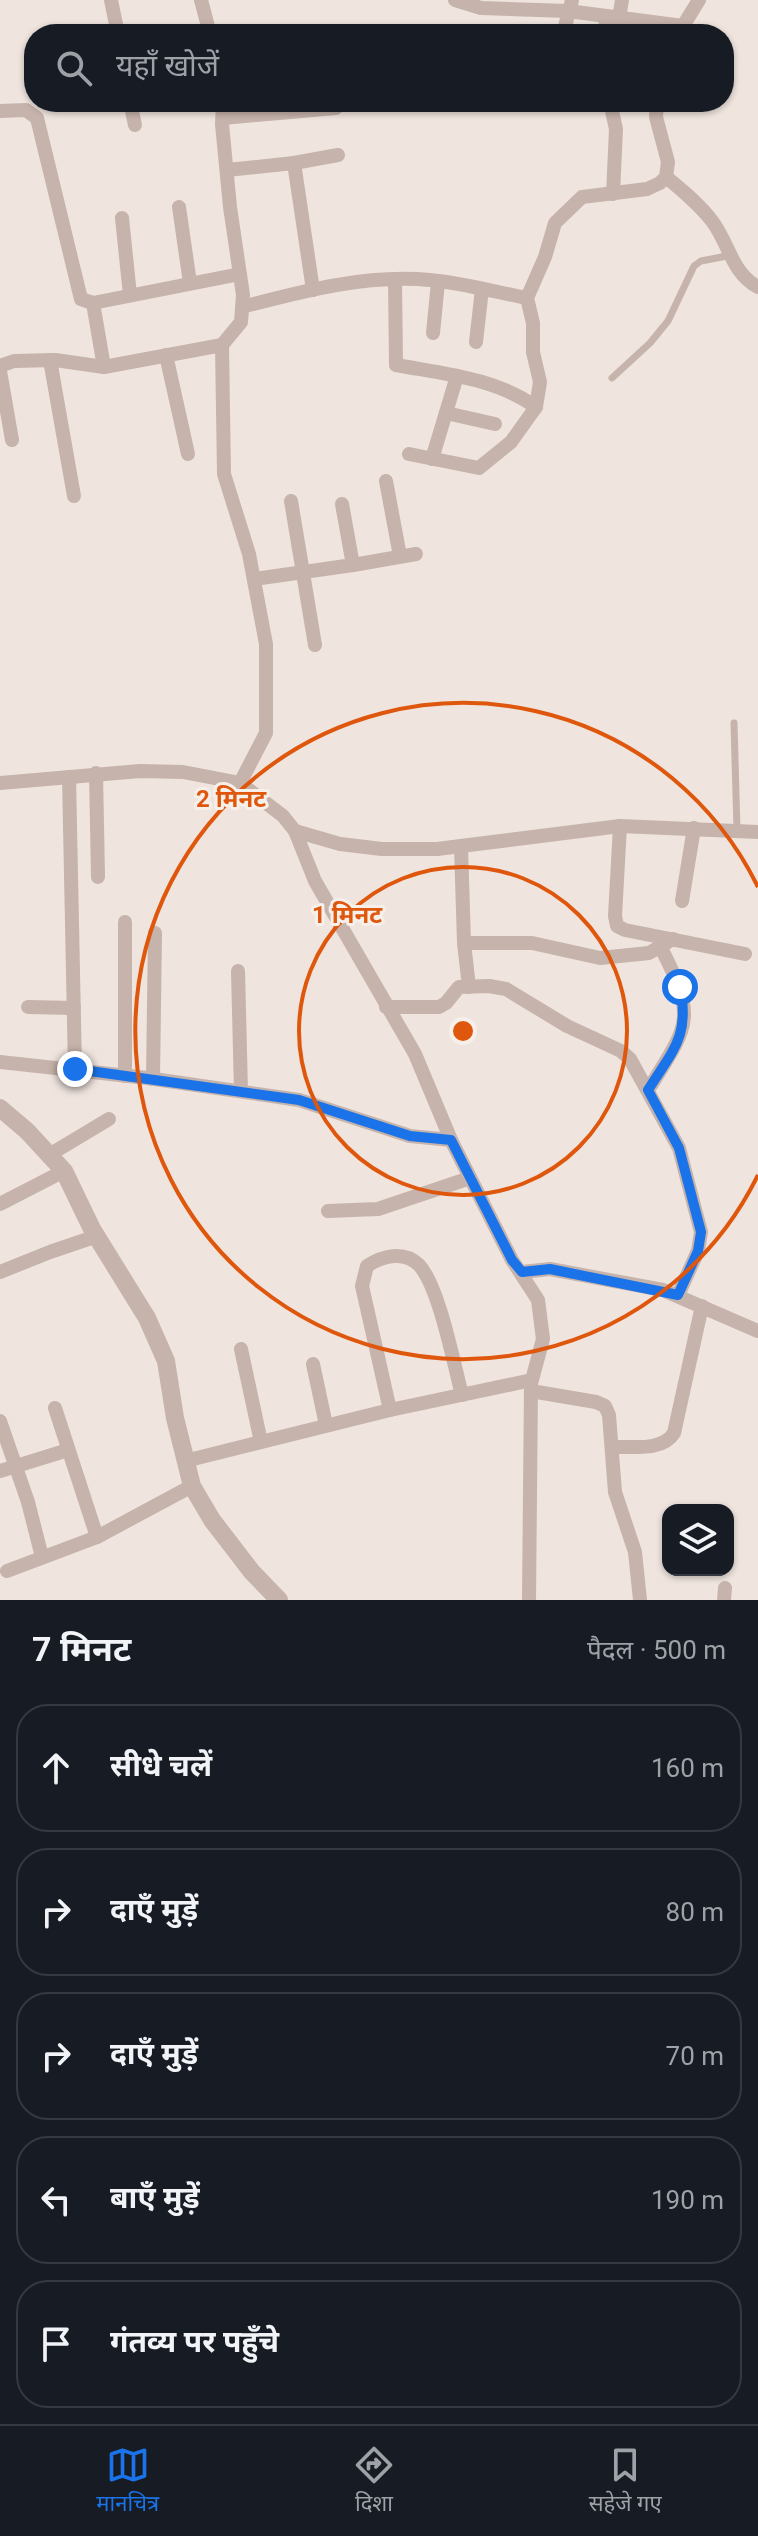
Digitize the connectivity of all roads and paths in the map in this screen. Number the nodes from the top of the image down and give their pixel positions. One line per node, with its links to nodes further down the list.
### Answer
1 (111, 0): 9 (street)
2 (201, 0): 10 (street)
3 (455, 0): 6 (street)
4 (622, 0): 8 (street)
5 (699, 0): 13 (street)
6 (481, 4): 7 (street)
7 (570, 6): 8 (street)
8 (613, 17): 11 (street); 12 (street)
9 (116, 24)
10 (207, 24)
11 (610, 24)
12 (650, 24)
13 (685, 24)
14 (24, 110): 15 (street)
15 (0, 111)
16 (29, 112): 41 (street)
17 (132, 112): 23 (street)
18 (223, 112): 22 (street)
19 (258, 112): 22 (street)
20 (612, 112): 28 (street)
21 (656, 112): 27 (street)
22 (223, 118): 26 (street)
23 (135, 125)
24 (338, 155): 25 (street)
25 (294, 163): 26 (street); 38 (street)
26 (227, 170): 32 (street)
27 (666, 177): 28 (street); 31 (street)
28 (613, 194): 40 (street)
29 (179, 207): 35 (street)
30 (122, 218): 39 (street)
31 (732, 255): 36 (street); 51 (lane)
32 (240, 274): 35 (street); 42 (street)
33 (395, 279): 34 (street); 38 (street); 50 (street)
34 (438, 282): 37 (street); 43 (street)
35 (190, 283): 39 (street)
36 (758, 287)
37 (482, 289): 40 (street); 44 (street)
38 (313, 290): 42 (street)
39 (130, 295): 41 (street)
40 (527, 298): 52 (street)
41 (93, 303): 48 (street)
42 (242, 307): 45 (street)
43 (433, 333)
44 (476, 342)
45 (222, 345): 46 (street); 67 (street)
46 (166, 355): 48 (street); 56 (street)
47 (50, 360): 48 (street); 49 (street); 60 (street)
48 (104, 367)
49 (0, 369): 55 (street)
50 (457, 376): 52 (street); 53 (street)
51 (612, 378)
52 (536, 407): 58 (street)
53 (446, 413): 54 (street); 58 (street)
54 (495, 424)
55 (12, 440)
56 (188, 454)
57 (409, 454): 58 (street)
58 (432, 459)
59 (386, 481): 64 (street)
60 (74, 496)
61 (291, 501): 66 (street)
62 (342, 504): 65 (street)
63 (416, 554): 64 (street)
64 (400, 556): 65 (street)
65 (353, 565): 66 (street)
66 (303, 572): 67 (street); 68 (street)
67 (254, 579): 73 (street)
68 (315, 645)
69 (734, 723): 76 (lane)
70 (96, 773): 71 (street); 73 (street); 80 (street)
71 (69, 777): 72 (street); 91 (street)
72 (0, 783)
73 (240, 783): 77 (street)
74 (620, 826): 75 (street); 79 (street); 85 (street)
75 (694, 828): 76 (street); 81 (street)
76 (737, 830): 78 (street)
77 (295, 831): 79 (street); 90 (street)
78 (758, 832)
79 (461, 846): 84 (street)
80 (98, 877)
81 (682, 901)
82 (125, 922): 94 (street)
83 (155, 933): 95 (street)
84 (464, 943): 85 (street); 88 (street)
85 (667, 943): 86 (street); 96 (street)
86 (745, 954)
87 (238, 971): 97 (street)
88 (469, 987): 90 (street); 96 (street)
89 (28, 1007): 91 (street)
90 (386, 1007): 100 (street)
91 (74, 1008): 93 (street)
92 (0, 1062): 93 (street)
93 (75, 1069): 94 (street)
94 (125, 1076): 95 (street)
95 (153, 1079): 97 (street)
96 (648, 1090): 109 (street)
97 (241, 1091): 100 (street)
98 (0, 1108): 101 (street)
99 (109, 1119): 101 (street)
100 (451, 1140): 103 (street)
101 (49, 1155): 102 (street)
102 (64, 1171): 104 (street); 106 (street)
103 (470, 1178): 105 (street); 108 (street)
104 (0, 1204)
105 (328, 1211)
106 (97, 1236): 107 (street); 123 (street)
107 (0, 1272)
108 (522, 1272): 109 (street); 114 (street)
109 (678, 1295): 110 (street)
110 (702, 1306): 111 (street); 121 (street)
111 (758, 1331)
112 (241, 1349): 120 (street)
113 (313, 1364): 119 (street)
114 (531, 1386): 115 (street); 121 (street); 131 (street)
115 (462, 1395): 117 (street); 117 (street)
116 (55, 1408): 122 (street)
117 (390, 1410): 119 (street)
118 (0, 1421): 124 (street)
119 (326, 1425): 120 (street)
120 (261, 1442): 123 (street)
121 (612, 1447): 132 (street)
122 (68, 1450): 124 (street); 127 (street)
123 (185, 1461): 126 (street)
124 (15, 1465): 125 (street); 128 (street)
125 (0, 1471)
126 (192, 1486): 127 (street); 130 (street)
127 (97, 1537): 128 (street)
128 (42, 1557): 129 (street)
129 (7, 1571)
130 (279, 1600)
131 (529, 1600)
132 (640, 1600)

